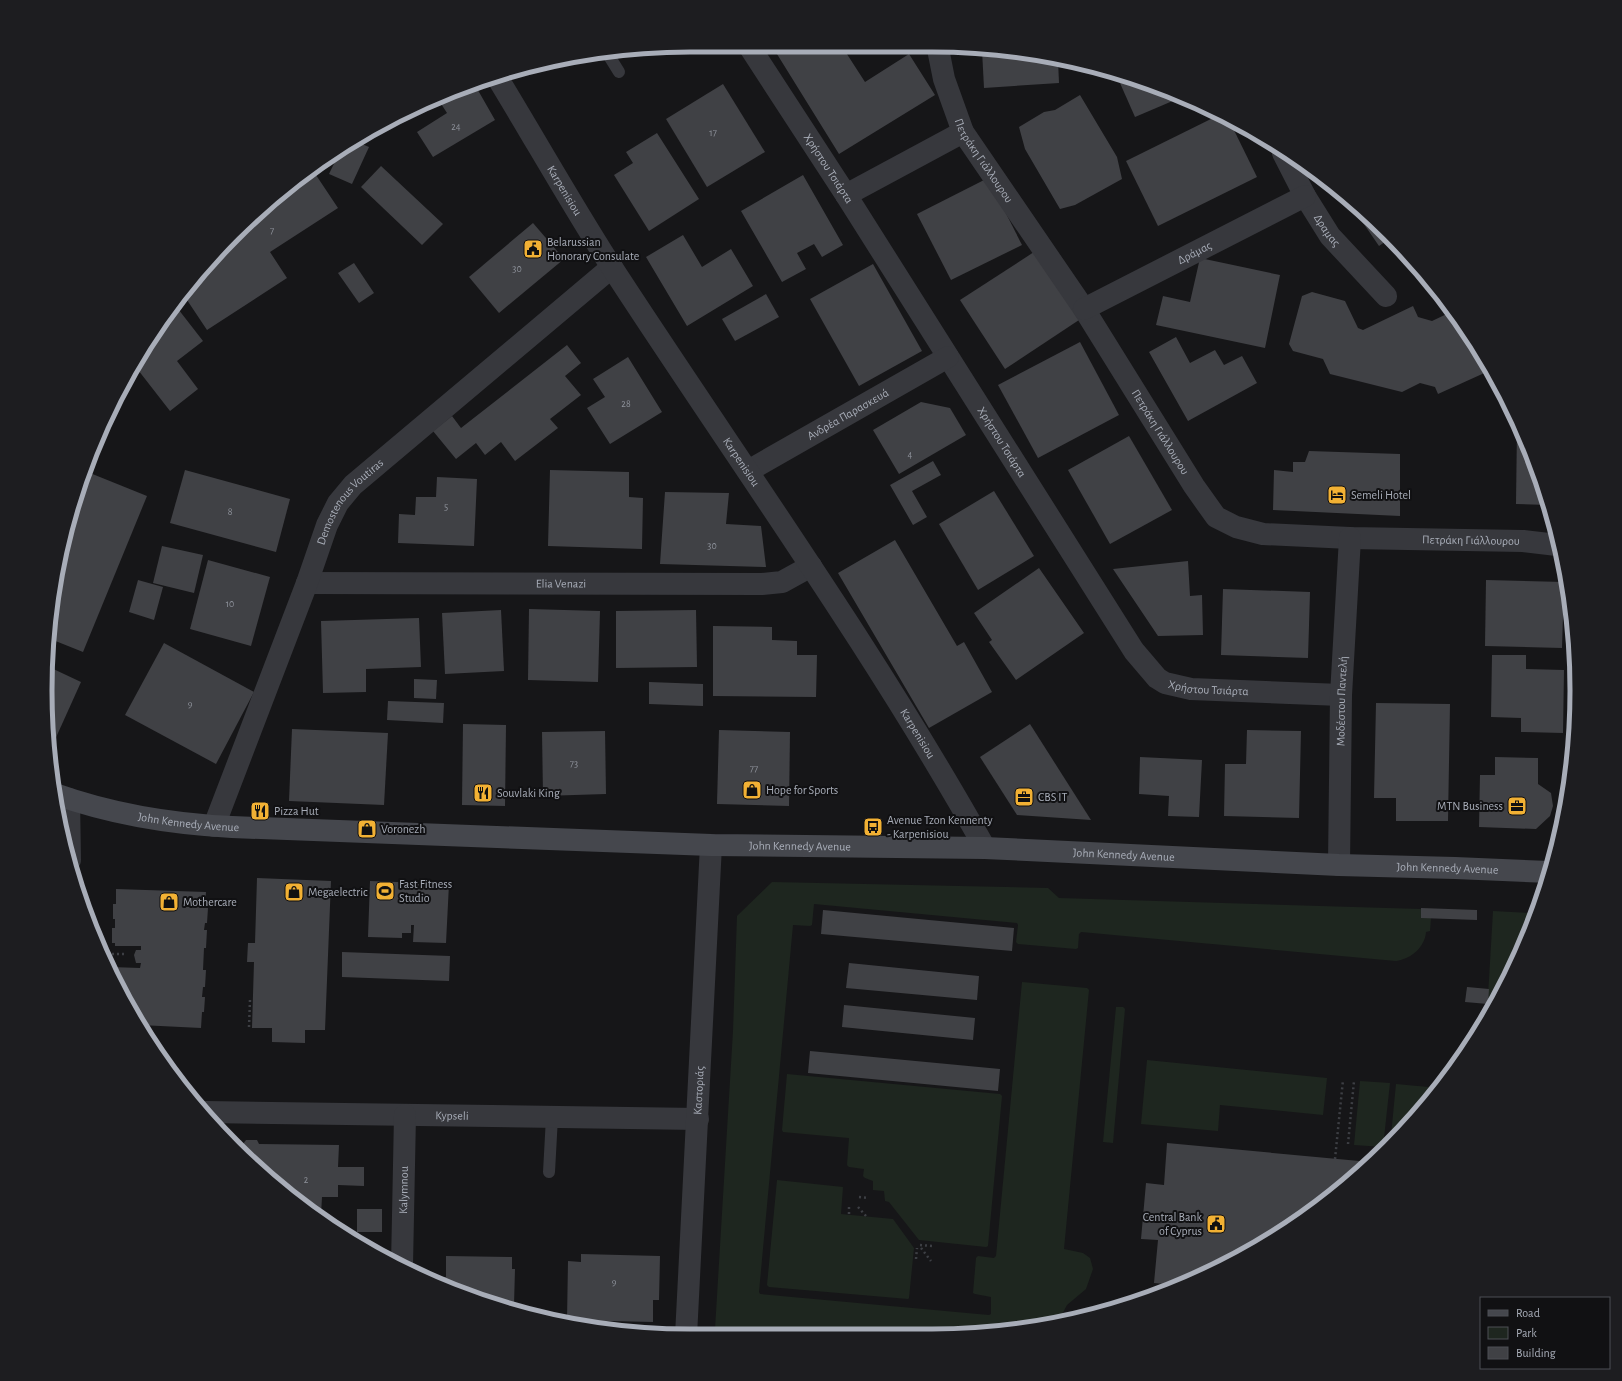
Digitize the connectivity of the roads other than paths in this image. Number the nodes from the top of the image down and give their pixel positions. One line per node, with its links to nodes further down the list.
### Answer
1 (753, 52): 8 (street, Χρήστου Τσιάρτα)
2 (939, 52): 6 (street, Πετράκη Γιάλλουρου)
3 (610, 57): 4 (lane)
4 (619, 72)
5 (500, 82): 10 (street, Karpenisiou)
6 (963, 132): 8 (street); 12 (street, Πετράκη Γιάλλουρου)
7 (1287, 161): 9 (street, Δραμας)
8 (846, 195): 13 (street, Χρήστου Τσιάρτα)
9 (1305, 196): 11 (street, Δραμας); 12 (street, Δράμας)
10 (612, 267): 14 (street, Karpenisiou); 18 (street, Demostenous Voutiras)
11 (1386, 296)
12 (1084, 309): 15 (street, Πετράκη Γιάλλουρου)
13 (948, 357): 14 (street, Ανδρέα Παρασκευά); 19 (street, Χρήστου Τσιάρτα)
14 (748, 471): 17 (street, Karpenisiou)
15 (1350, 538): 16 (street, Πετράκη Γιάλλουρου); 19 (street, Μοδέστου Παντελή)
16 (1553, 544)
17 (811, 566): 18 (street, Elia Venazi); 24 (street, Karpenisiou)
18 (307, 583): 22 (street, Demostenous Voutiras)
19 (1342, 695): 25 (street, Μοδέστου Παντελή)
20 (62, 796): 21 (street); 22 (main road, John Kennedy Avenue)
21 (65, 818)
22 (214, 826): 23 (main road, John Kennedy Avenue)
23 (711, 845): 24 (main road, John Kennedy Avenue); 30 (street, Καστοριάς)
24 (985, 848): 25 (main road, John Kennedy Avenue)
25 (1339, 865): 26 (main road, John Kennedy Avenue)
26 (1543, 872)
27 (211, 1112): 28 (street, Kypseli)
28 (405, 1115): 29 (street, Kypseli); 32 (street, Kalymnou)
29 (552, 1117): 30 (street, Kypseli); 31 (lane)
30 (698, 1119): 33 (street, Καστοριάς)
31 (549, 1172)
32 (402, 1260)
33 (686, 1329)

